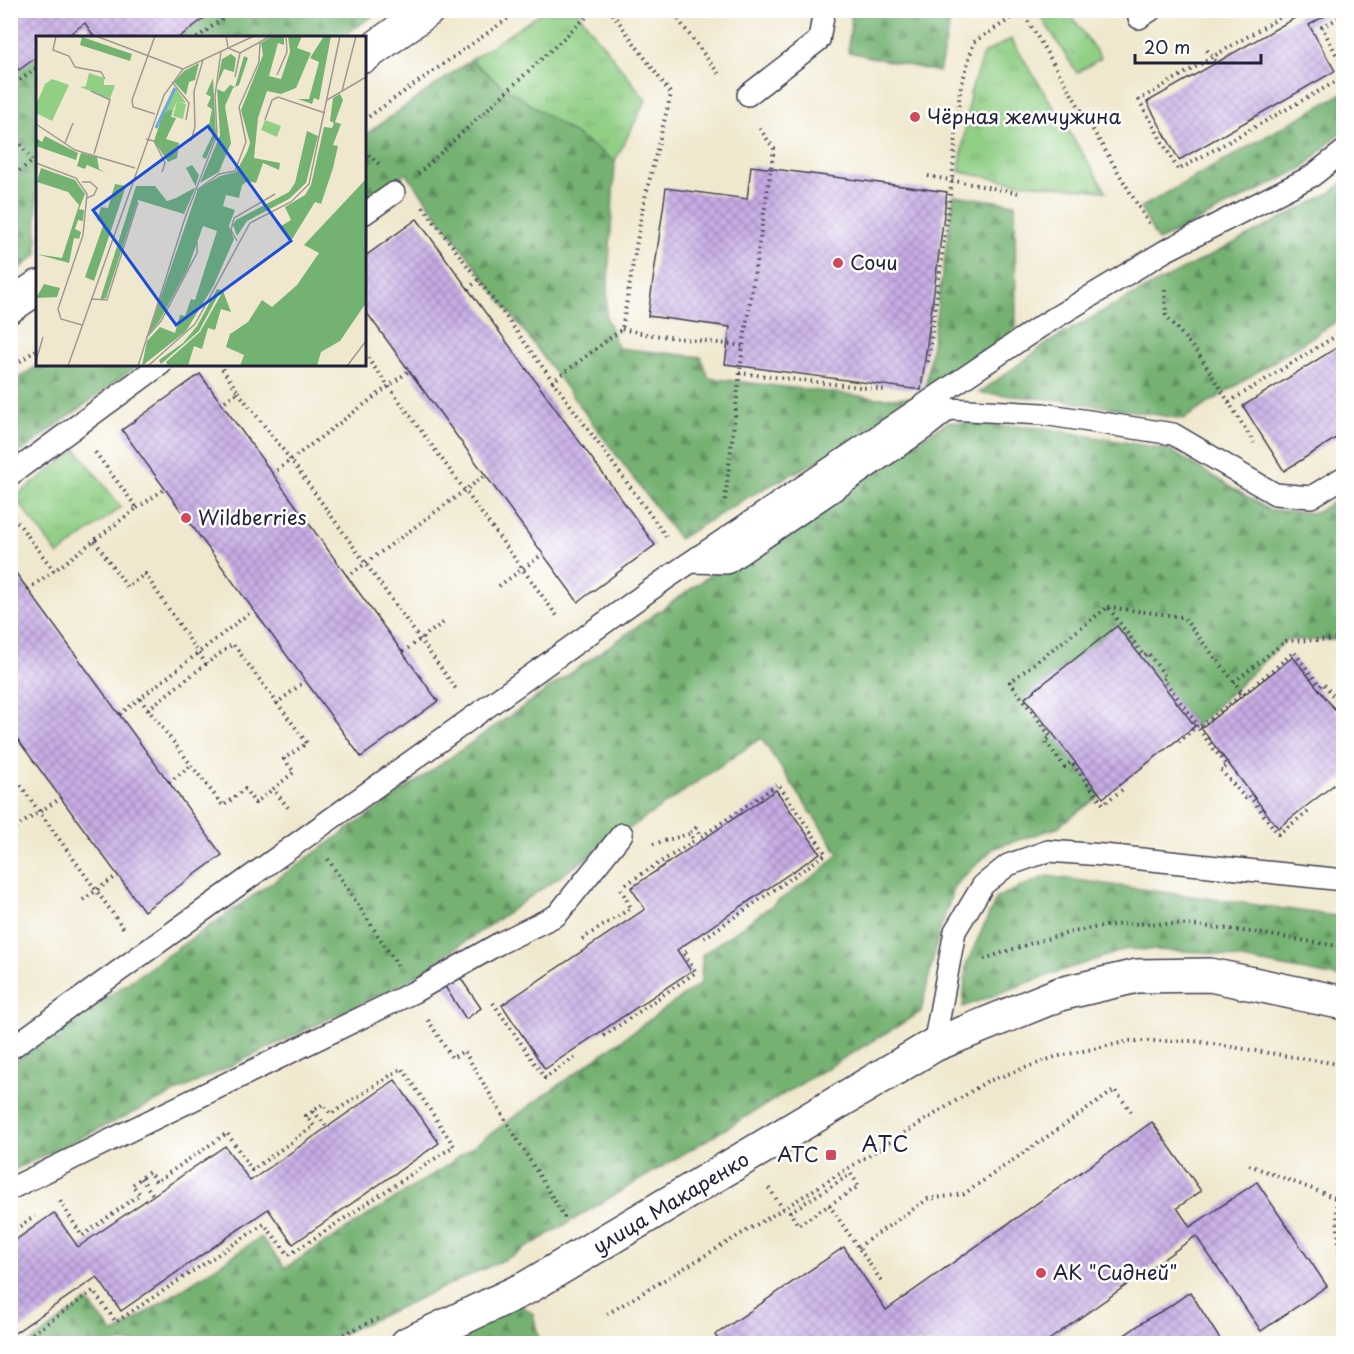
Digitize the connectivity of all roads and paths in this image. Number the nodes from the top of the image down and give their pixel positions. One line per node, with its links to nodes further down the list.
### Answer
1 (230, 10): 10 (path)
2 (428, 10): 12 (street)
3 (520, 10): 21 (path)
4 (594, 10): 30 (path)
5 (609, 10): 38 (path)
6 (824, 10): 20 (lane)
7 (1023, 10): 29 (path); 33 (path)
8 (1285, 10): 17 (path)
9 (1344, 15): 15 (path)
10 (200, 36)
11 (1207, 50): 13 (path)
12 (366, 55)
13 (1216, 63)
14 (36, 69): 18 (path)
15 (1344, 69)
16 (10, 73): 18 (path)
17 (1344, 76)
18 (18, 82): 19 (path)
19 (10, 87)
20 (748, 94)
21 (366, 119)
22 (10, 130): 28 (path)
23 (774, 149): 38 (path)
24 (1344, 151): 33 (lane)
25 (366, 153): 26 (path)
26 (372, 159)
27 (928, 176): 29 (path)
28 (10, 177)
29 (952, 180): 31 (path); 42 (path)
30 (400, 189): 32 (lane); 34 (path)
31 (1019, 193)
32 (366, 213)
33 (1165, 251): 52 (path); 69 (lane)
34 (478, 280): 36 (path); 48 (path)
35 (36, 288): 37 (street)
36 (468, 289)
37 (10, 306)
38 (622, 329): 48 (path)
39 (1344, 332): 52 (path)
40 (36, 351): 45 (path)
41 (366, 356): 49 (path)
42 (927, 364)
43 (158, 366): 54 (lane)
44 (220, 366): 51 (path)
45 (10, 368)
46 (410, 370): 49 (path)
47 (739, 373): 50 (path)
48 (552, 382): 67 (path)
49 (390, 387): 57 (path); 71 (path)
50 (897, 391)
51 (238, 392): 53 (path); 57 (path)
52 (1228, 402): 62 (path)
53 (222, 403)
54 (76, 427): 60 (lane); 64 (path)
55 (1340, 435): 56 (path)
56 (1344, 442)
57 (291, 460): 58 (path); 70 (path)
58 (272, 474)
59 (487, 474): 70 (path)
60 (10, 475)
61 (1344, 477): 62 (lane)
62 (1260, 485): 69 (lane)
63 (165, 489): 64 (path)
64 (137, 508): 66 (path)
65 (10, 512): 72 (path)
66 (95, 541): 72 (path); 83 (path)
67 (669, 541)
68 (543, 554): 71 (path)
69 (691, 562): 104 (lane)
70 (364, 564): 73 (path); 81 (path)
71 (522, 569): 74 (path); 78 (path)
72 (54, 571): 75 (path)
73 (347, 577)
74 (499, 586)
75 (28, 589)
76 (1108, 607): 86 (path); 94 (path); 99 (path)
77 (253, 610): 83 (path)
78 (560, 620)
79 (444, 622): 81 (path)
80 (1344, 639): 86 (path)
81 (419, 640): 82 (path); 87 (path)
82 (403, 652)
83 (197, 653): 84 (path); 89 (path)
84 (206, 663): 90 (path); 91 (path)
85 (305, 681): 90 (path)
86 (1234, 682): 88 (path)
87 (458, 692)
88 (1244, 694)
89 (140, 699): 91 (path); 93 (path)
90 (276, 704): 98 (path)
91 (148, 709): 95 (path)
92 (1344, 710): 102 (path)
93 (120, 714)
94 (1179, 742)
95 (192, 765): 97 (path); 98 (path)
96 (10, 771): 111 (path)
97 (169, 782)
98 (273, 789): 101 (path)
99 (1122, 790)
100 (61, 798): 103 (path)
101 (292, 812)
102 (1308, 812)
103 (10, 831)
104 (311, 834): 115 (path); 120 (lane)
105 (622, 834): 115 (lane)
106 (689, 834): 107 (path)
107 (649, 845)
108 (118, 875): 110 (path)
109 (1344, 880): 119 (lane)
110 (83, 900)
111 (130, 938)
112 (704, 938): 113 (path)
113 (578, 942)
114 (689, 949): 118 (path)
115 (414, 993): 131 (lane); 139 (path)
116 (493, 1003): 121 (path)
117 (1344, 1003): 119 (street, улица Макаренко)
118 (604, 1036)
119 (934, 1045): 146 (street, улица Макаренко)
120 (10, 1049)
121 (578, 1055)
122 (1344, 1065): 130 (path)
123 (313, 1111): 125 (path); 128 (path); 145 (path)
124 (1132, 1113): 141 (path)
125 (327, 1127)
126 (1249, 1165): 134 (path)
127 (1344, 1176): 134 (path)
128 (141, 1178): 133 (path); 135 (path)
129 (766, 1182): 137 (path)
130 (816, 1188): 132 (path); 137 (path)
131 (10, 1189)
132 (820, 1193): 136 (path); 136 (path)
133 (153, 1195)
134 (1336, 1198): 144 (path)
135 (59, 1199)
136 (829, 1205): 141 (path)
137 (783, 1209): 143 (path)
138 (39, 1213): 140 (path)
139 (567, 1222)
140 (10, 1233)
141 (858, 1247): 142 (path)
142 (882, 1281)
143 (607, 1314)
144 (1344, 1325)
145 (18, 1344)
146 (407, 1344)

